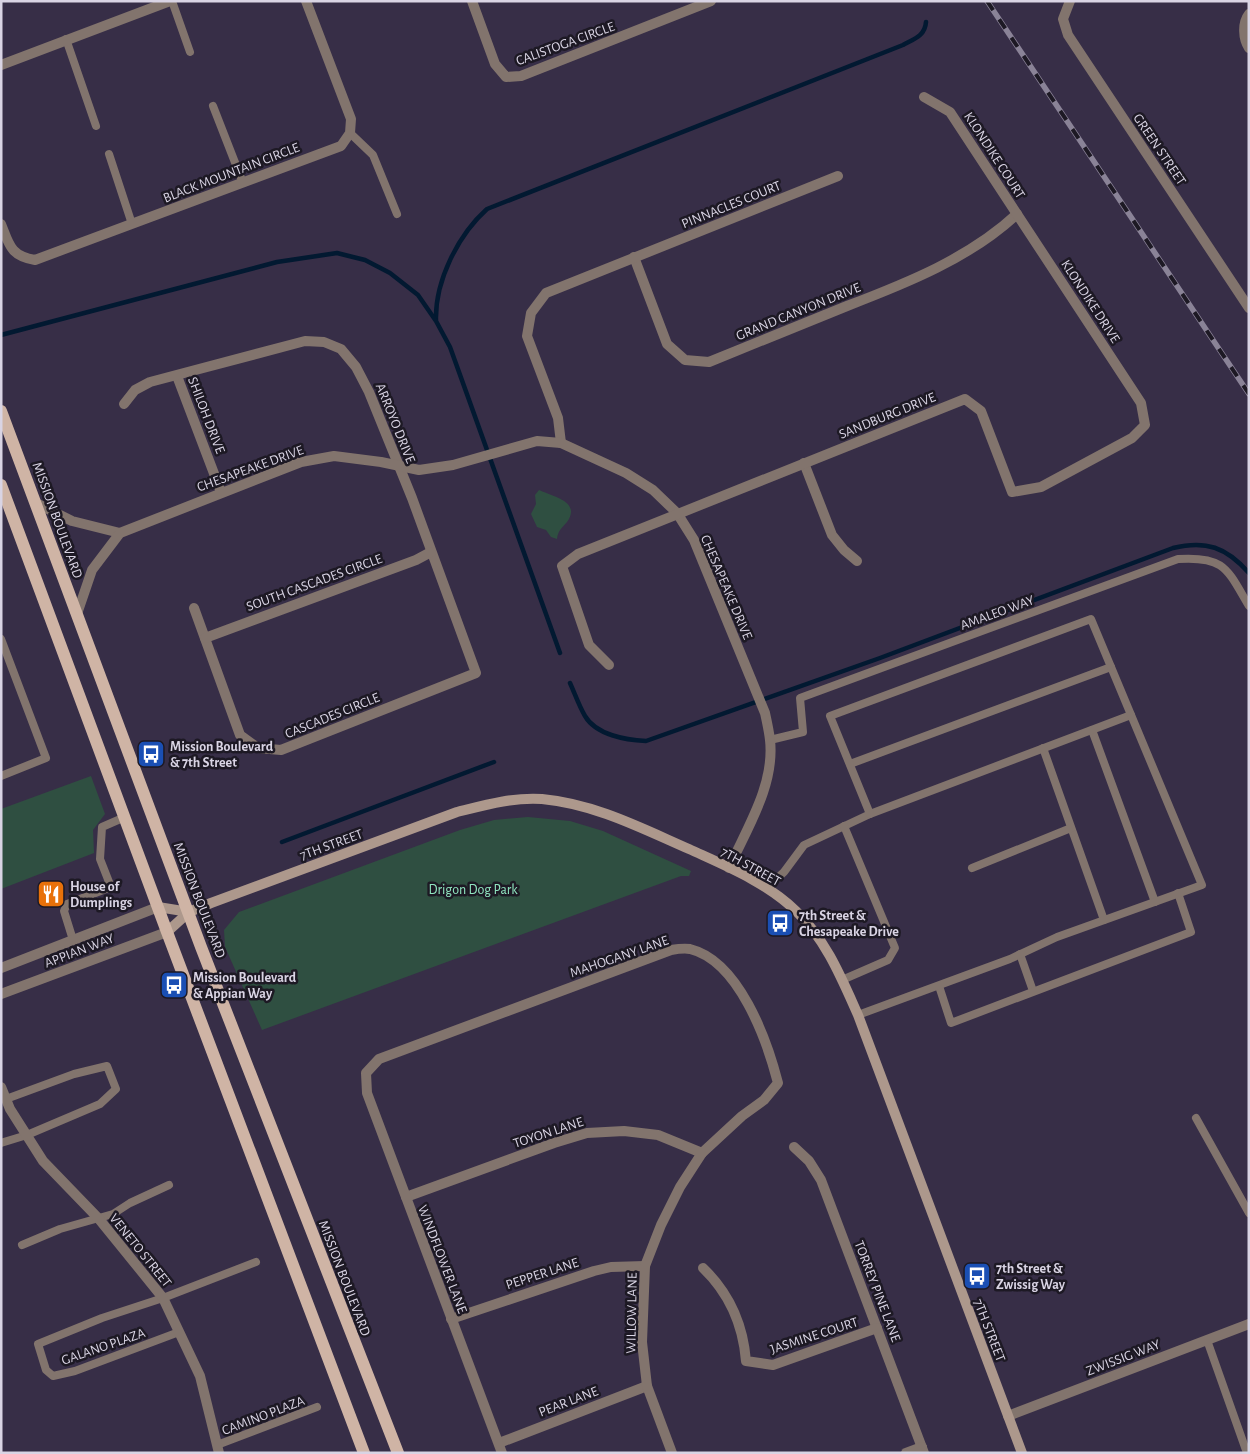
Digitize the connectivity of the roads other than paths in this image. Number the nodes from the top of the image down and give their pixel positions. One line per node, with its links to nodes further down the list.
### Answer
1 (171, 1): 7 (street); 9 (lane)
2 (306, 1): 14 (street)
3 (472, 1): 4 (street, CALISTOGA CIRCLE)
4 (711, 1)
5 (1070, 2): 23 (street, GREEN STREET)
6 (1249, 14): 8 (street)
7 (66, 39): 10 (street); 13 (lane)
8 (1249, 48)
9 (190, 52)
10 (1, 65)
11 (924, 96): 19 (street, KLONDIKE COURT)
12 (213, 106): 17 (lane)
13 (96, 126)
14 (350, 133): 17 (street, BLACK MOUNTAIN CIRCLE); 18 (lane)
15 (109, 154): 21 (lane)
16 (838, 176): 22 (street, PINNACLES COURT)
17 (243, 183): 21 (street, BLACK MOUNTAIN CIRCLE)
18 (397, 214)
19 (1017, 214): 22 (street, GRAND CANYON DRIVE); 25 (street, KLONDIKE DRIVE)
20 (1, 224): 21 (street, BLACK MOUNTAIN CIRCLE)
21 (132, 224)
22 (634, 257): 28 (street, PINNACLES COURT)
23 (1247, 301)
24 (177, 376): 26 (street, ARROYO DRIVE); 30 (street, ARROYO DRIVE); 32 (street, SHILOH DRIVE)
25 (1142, 403): 29 (street, SANDBURG DRIVE)
26 (124, 404)
27 (1, 411): 33 (main road, MISSION BOULEVARD)
28 (561, 443): 30 (street, CHESAPEAKE DRIVE); 34 (street, CHESAPEAKE DRIVE)
29 (804, 463): 34 (street, SANDBURG DRIVE); 37 (street)
30 (399, 467): 32 (street, CHESAPEAKE DRIVE); 36 (street, ARROYO DRIVE)
31 (1, 485): 53 (main road)
32 (221, 492): 35 (street, CHESAPEAKE DRIVE)
33 (36, 503): 35 (street); 40 (main road, MISSION BOULEVARD)
34 (677, 513): 43 (street, SANDBURG DRIVE); 48 (street, CHESAPEAKE DRIVE)
35 (120, 533): 40 (street)
36 (431, 552): 41 (street, SOUTH CASCADES CIRCLE); 45 (street, ARROYO DRIVE)
37 (857, 560)
38 (1249, 606): 48 (lane, AMALEO WAY)
39 (194, 608): 41 (street, CASCADES CIRCLE)
40 (77, 614): 62 (main road, MISSION BOULEVARD)
41 (205, 638): 45 (street, CASCADES CIRCLE)
42 (1, 639): 51 (lane)
43 (609, 664)
44 (1111, 666): 46 (lane); 50 (lane); 50 (lane)
45 (476, 672)
46 (1131, 715): 47 (lane); 59 (lane)
47 (1092, 730): 49 (lane); 60 (lane)
48 (770, 740): 56 (street, CHESAPEAKE DRIVE)
49 (1043, 748): 52 (lane); 55 (lane)
50 (850, 764): 52 (lane)
51 (1, 776)
52 (870, 814): 54 (lane)
53 (125, 817): 61 (main road); 65 (lane)
54 (844, 826): 58 (lane); 68 (lane)
55 (1071, 828): 57 (lane); 63 (lane)
56 (729, 868): 58 (street, 7TH STREET); 62 (street, 7TH STREET)
57 (972, 868)
58 (768, 888): 68 (street, 7TH STREET)
59 (1178, 893): 60 (lane); 70 (lane)
60 (1156, 902): 63 (lane)
61 (158, 907): 62 (street, 7TH STREET); 64 (main road); 65 (street, APPIAN WAY)
62 (189, 912): 64 (street, 7TH STREET); 102 (main road, MISSION BOULEVARD)
63 (1104, 920): 66 (lane)
64 (167, 932): 71 (street, APPIAN WAY); 101 (main road)
65 (73, 940): 67 (street, APPIAN WAY)
66 (1020, 954): 69 (lane); 70 (lane)
67 (1, 968)
68 (842, 980): 72 (street, 7TH STREET)
69 (939, 986): 70 (lane); 72 (lane)
70 (1033, 991)
71 (1, 994)
72 (858, 1014): 97 (street, 7TH STREET)
73 (366, 1073): 80 (street, MAHOGANY LANE); 82 (street, WINDFLOWER LANE)
74 (1, 1087): 75 (street, VENETO STREET)
75 (6, 1099): 77 (street, VENETO STREET); 77 (lane)
76 (1196, 1118): 83 (lane)
77 (26, 1135): 78 (lane); 84 (street, VENETO STREET)
78 (1, 1143)
79 (794, 1147): 92 (street, TORREY PINE LANE)
80 (702, 1153): 82 (street, TOYON LANE); 87 (street, WILLOW LANE)
81 (169, 1185): 84 (lane)
82 (406, 1197): 90 (street, WINDFLOWER LANE)
83 (1249, 1213)
84 (99, 1219): 85 (lane); 89 (street, VENETO STREET)
85 (22, 1245)
86 (256, 1262): 89 (lane)
87 (645, 1266): 90 (street, PEPPER LANE); 95 (street, WILLOW LANE)
88 (703, 1268): 92 (street, JASMINE COURT)
89 (163, 1298): 93 (street, VENETO STREET); 93 (lane, GALANO PLAZA)
90 (451, 1319): 98 (street, WINDFLOWER LANE)
91 (1249, 1324): 94 (street, ZWISSIG WAY)
92 (877, 1328): 100 (street, TORREY PINE LANE)
93 (179, 1332): 99 (street, VENETO STREET)
94 (1207, 1340): 97 (street, ZWISSIG WAY); 106 (lane)
95 (647, 1386): 98 (street, PEAR LANE); 103 (street, WILLOW LANE)
96 (317, 1408): 99 (lane, CAMINO PLAZA)
97 (1008, 1416): 105 (street, 7TH STREET)
98 (500, 1448)
99 (218, 1449)
100 (923, 1450): 104 (street)
101 (364, 1453)
102 (398, 1453)
103 (672, 1453)
104 (906, 1453)
105 (1022, 1453)
106 (1247, 1453)

